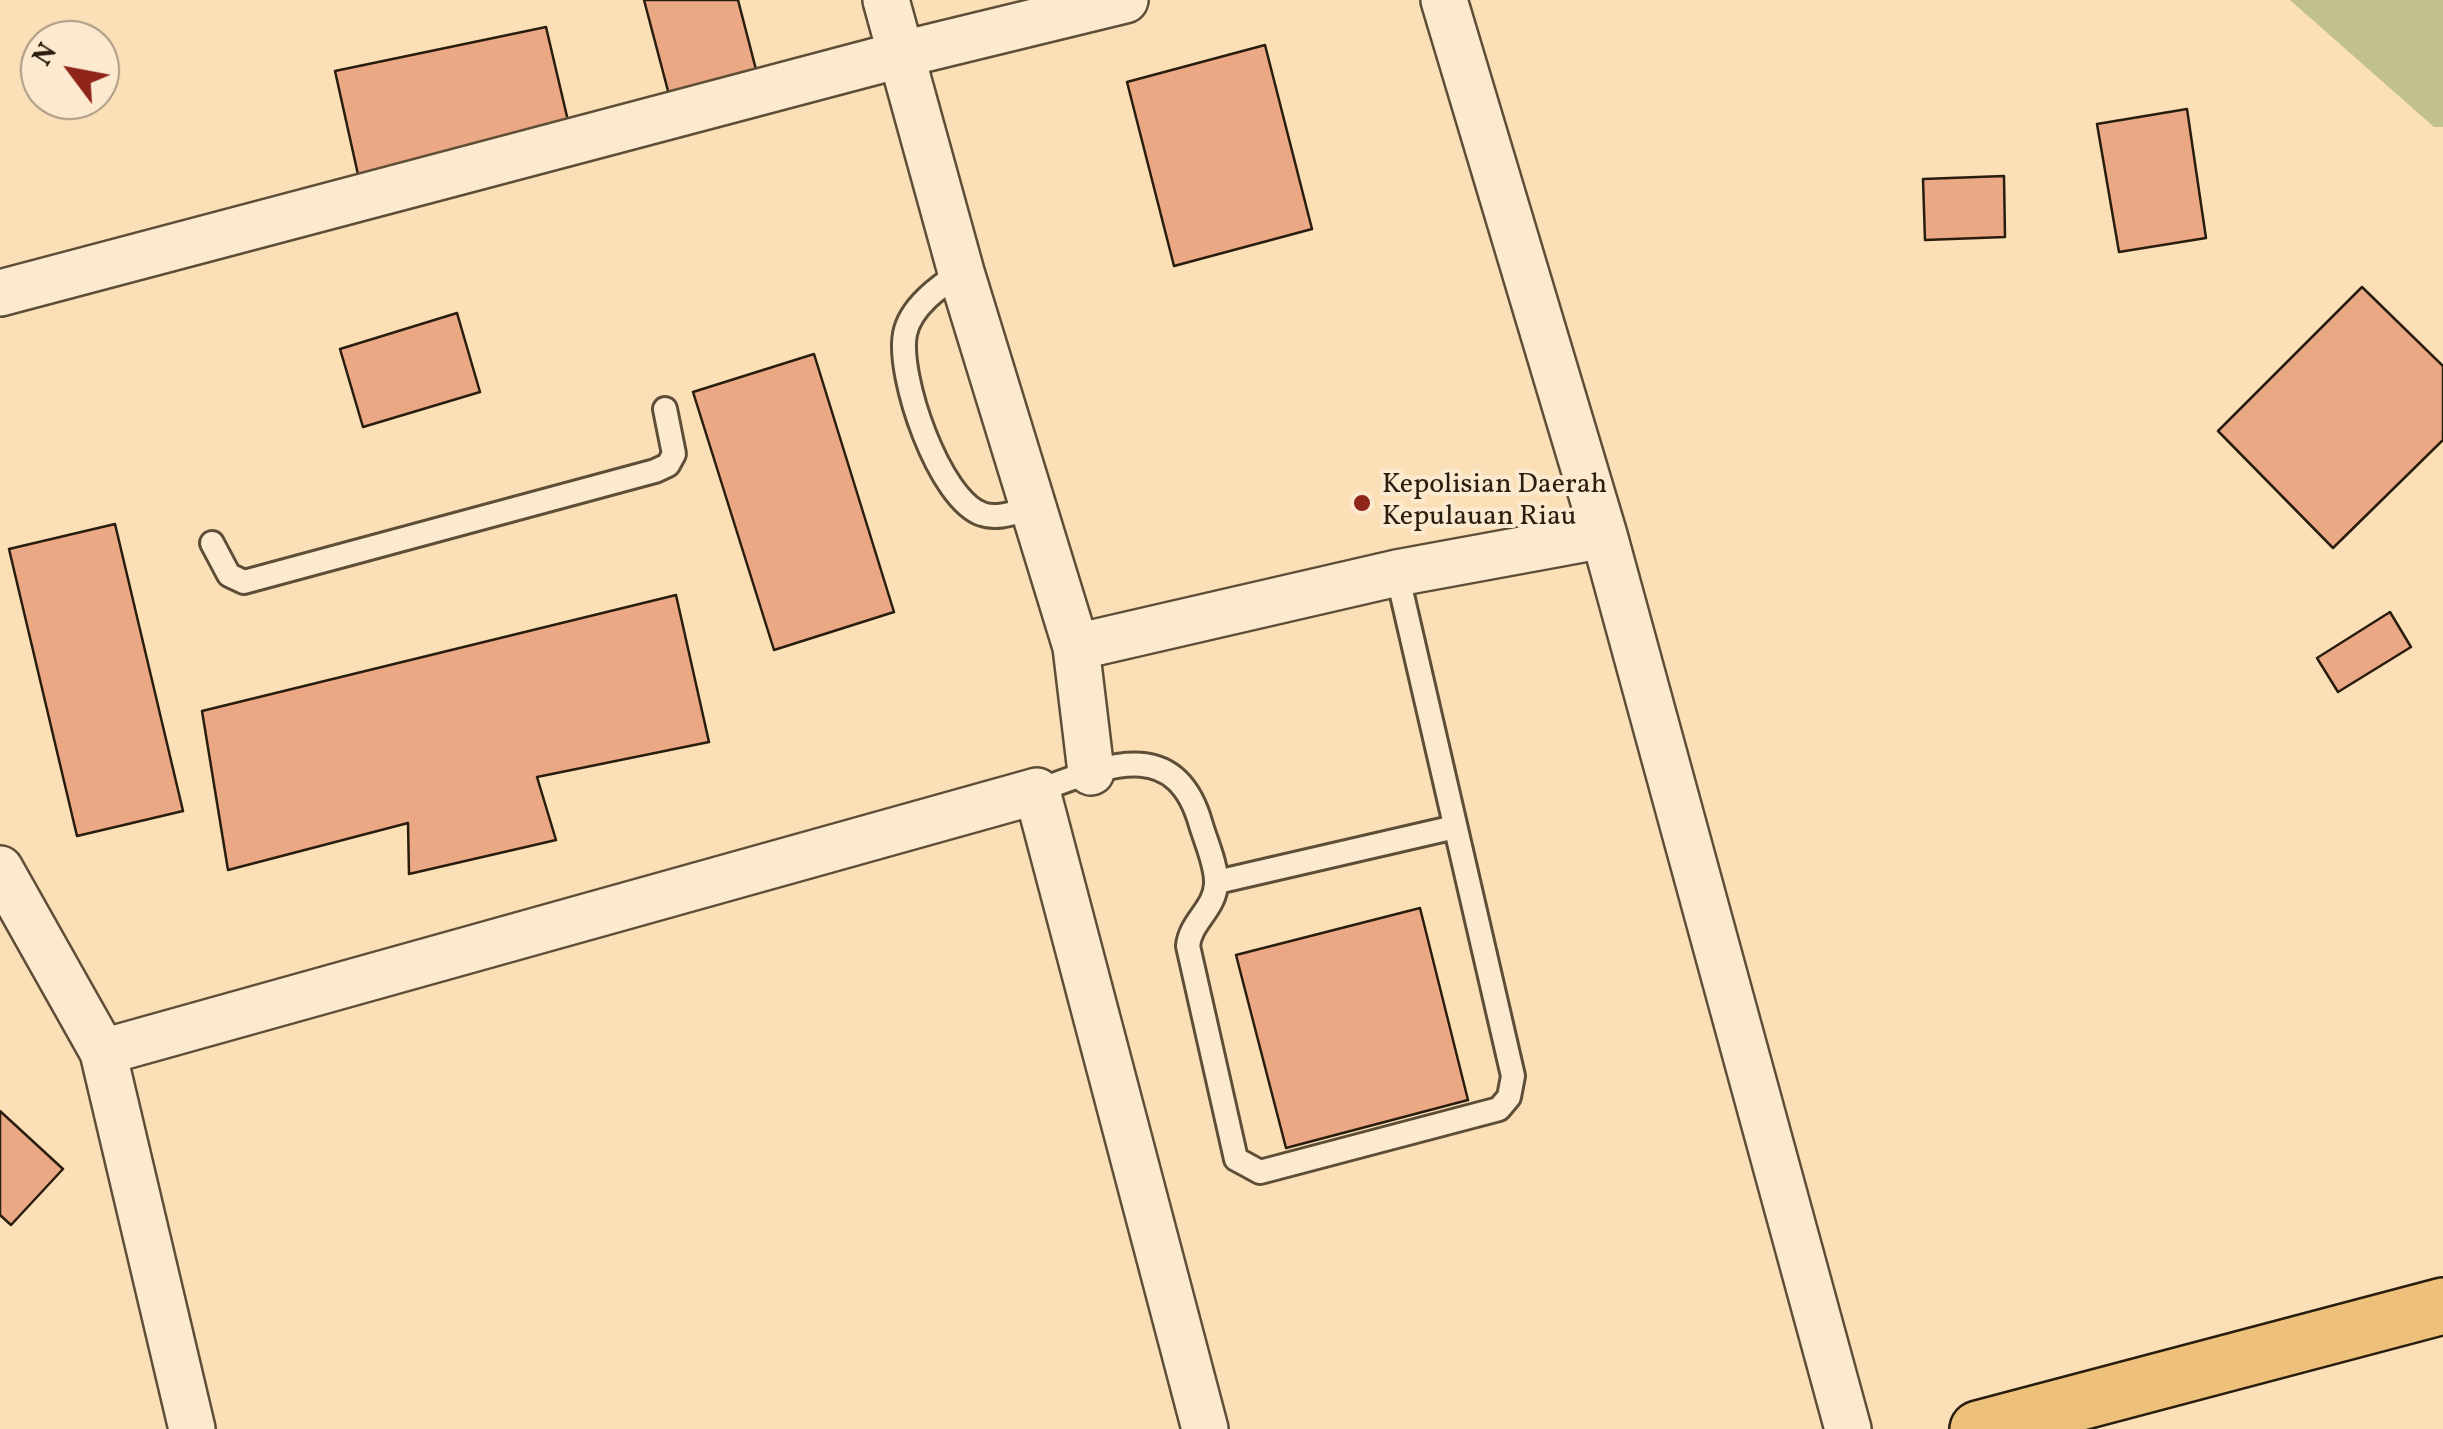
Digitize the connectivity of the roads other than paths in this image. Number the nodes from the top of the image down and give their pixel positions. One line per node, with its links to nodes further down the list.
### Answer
1 (886, 0): 4 (street)
2 (1125, 0): 4 (street)
3 (1444, 0): 9 (street)
4 (903, 54): 5 (street); 6 (street)
5 (961, 272): 8 (street); 8 (lane)
6 (0, 293)
7 (665, 409): 10 (lane)
8 (1035, 507): 12 (street)
9 (1604, 536): 11 (street); 22 (street)
10 (212, 542)
11 (1397, 572): 12 (street); 15 (lane)
12 (1076, 647): 13 (street)
13 (1091, 772): 14 (lane); 17 (lane)
14 (1037, 792): 18 (street); 21 (street)
15 (1455, 827): 17 (lane); 17 (lane)
16 (0, 869): 18 (street)
17 (1217, 882)
18 (102, 1052): 20 (street)
19 (2443, 1306): 23 (highway)
20 (192, 1429)
21 (1206, 1429)
22 (1848, 1429)
23 (1978, 1429)

